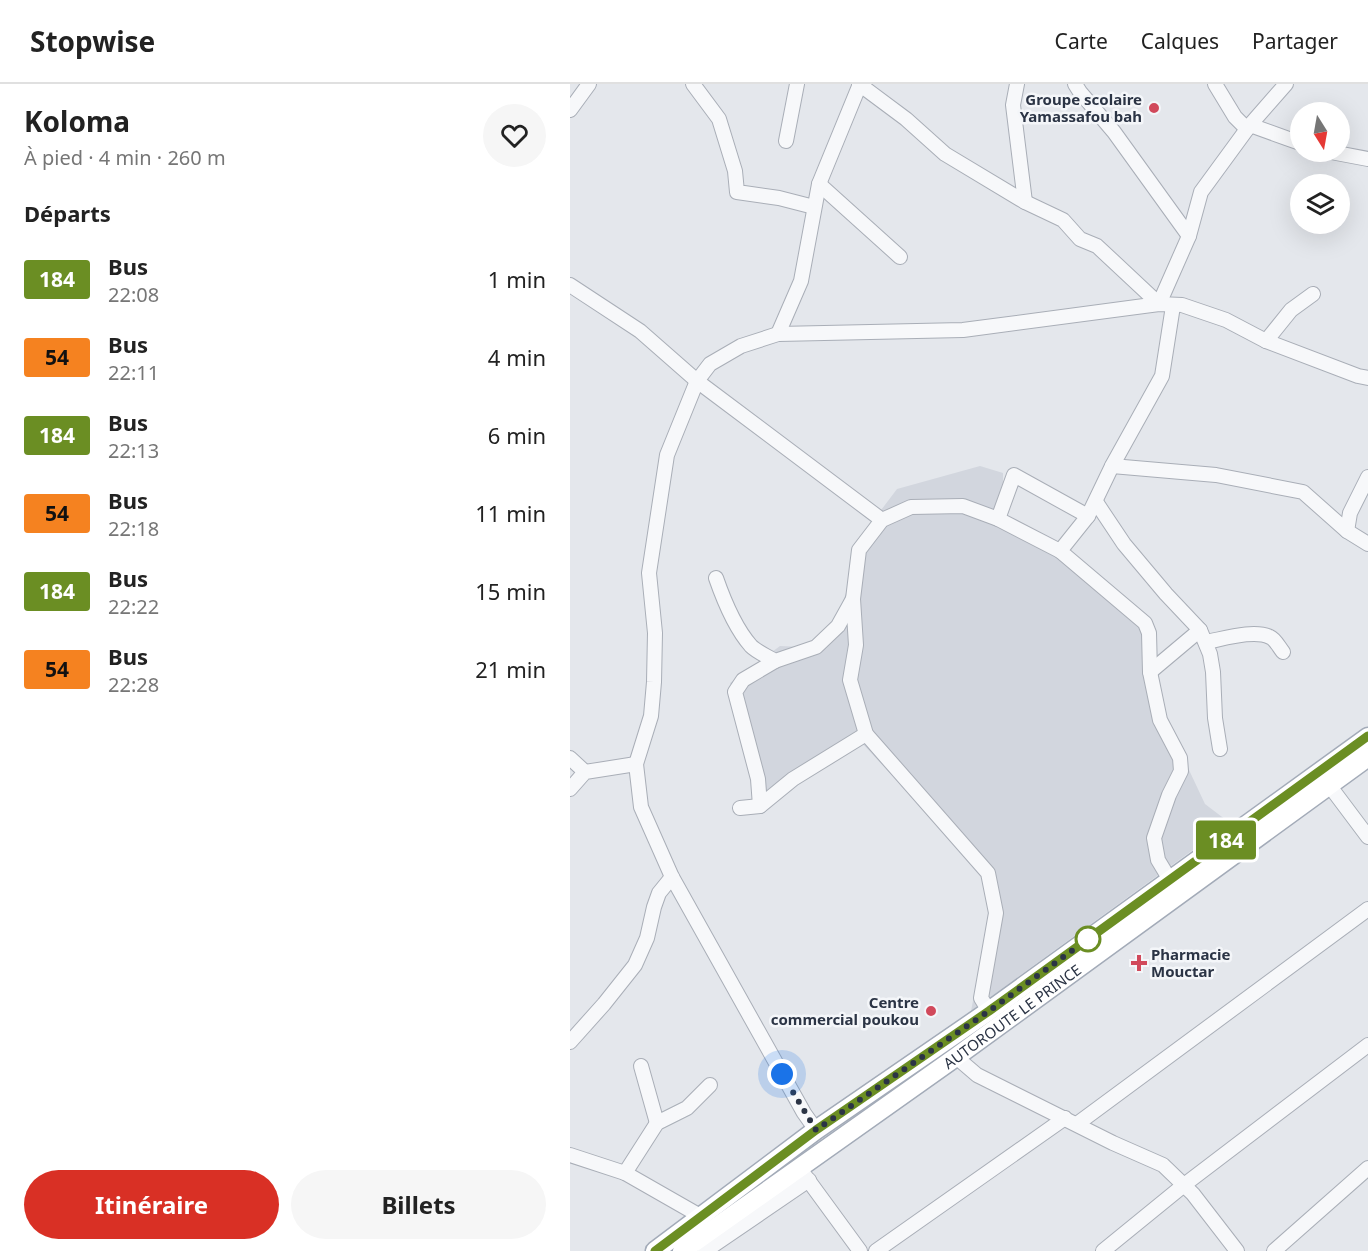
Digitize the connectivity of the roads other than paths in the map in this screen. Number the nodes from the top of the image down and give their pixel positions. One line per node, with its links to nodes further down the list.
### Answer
1 (589, 84): 9 (street)
2 (693, 84): 17 (street)
3 (797, 84): 12 (street)
4 (860, 84): 15 (street); 16 (street)
5 (1017, 84): 16 (street)
6 (1075, 84): 18 (street)
7 (1215, 84): 10 (street)
8 (1286, 84): 10 (street)
9 (570, 110)
10 (1248, 127): 11 (street); 18 (street)
11 (1290, 140)
12 (786, 141)
13 (1350, 156): 14 (street)
14 (1368, 159)
15 (819, 184): 17 (street); 19 (street)
16 (1025, 202): 22 (street)
17 (814, 207): 24 (street)
18 (1189, 236): 22 (street)
19 (900, 257)
20 (570, 285): 27 (street)
21 (1313, 294): 25 (street)
22 (1159, 304): 23 (street); 24 (street)
23 (1173, 306): 25 (street); 28 (street)
24 (778, 334): 27 (street)
25 (1266, 341): 26 (street)
26 (1368, 378)
27 (697, 381): 33 (street); 48 (street)
28 (1112, 466): 30 (street); 34 (street)
29 (1368, 477): 34 (street)
30 (1096, 502): 31 (street); 39 (street)
31 (1088, 516): 32 (street); 36 (street)
32 (998, 519): 33 (street); 36 (street)
33 (882, 520): 38 (street)
34 (1347, 531): 35 (street)
35 (1368, 543)
36 (1060, 551): 42 (street)
37 (716, 578): 41 (street)
38 (853, 599): 41 (street); 43 (street)
39 (1203, 636): 40 (street); 42 (street); 45 (street)
40 (1282, 652)
41 (775, 661): 52 (street)
42 (1150, 672): 56 (street)
43 (866, 734): 52 (street); 58 (street)
44 (1368, 736): 56 (main road, AUTOROUTE LE PRINCE)
45 (1221, 749)
46 (1368, 756): 50 (main road, AUTOROUTE LE PRINCE)
47 (570, 758): 49 (street)
48 (636, 764): 49 (street); 55 (street)
49 (585, 772): 51 (street)
50 (1329, 785): 54 (street); 61 (main road, AUTOROUTE LE PRINCE)
51 (570, 789)
52 (760, 806): 53 (street)
53 (740, 808)
54 (1368, 837)
55 (672, 877): 59 (street); 66 (street)
56 (1170, 880): 58 (main road, AUTOROUTE LE PRINCE)
57 (1368, 909): 64 (street)
58 (989, 1011): 66 (main road, AUTOROUTE LE PRINCE)
59 (570, 1042)
60 (1368, 1045): 71 (street)
61 (956, 1057): 64 (street); 70 (main road, AUTOROUTE LE PRINCE)
62 (641, 1066): 65 (street)
63 (710, 1085): 65 (street)
64 (1071, 1121): 71 (street); 77 (street)
65 (657, 1123): 69 (street)
66 (816, 1130): 72 (main road, AUTOROUTE LE PRINCE)
67 (570, 1155): 69 (street)
68 (1368, 1168): 80 (street)
69 (625, 1173): 72 (street)
70 (804, 1174): 74 (main road, AUTOROUTE LE PRINCE); 75 (street); 76 (street)
71 (1184, 1185): 78 (street); 79 (street)
72 (702, 1217): 73 (main road, AUTOROUTE LE PRINCE)
73 (655, 1251)
74 (682, 1251)
75 (705, 1251)
76 (860, 1251)
77 (876, 1251)
78 (1103, 1251)
79 (1237, 1251)
80 (1274, 1251)

